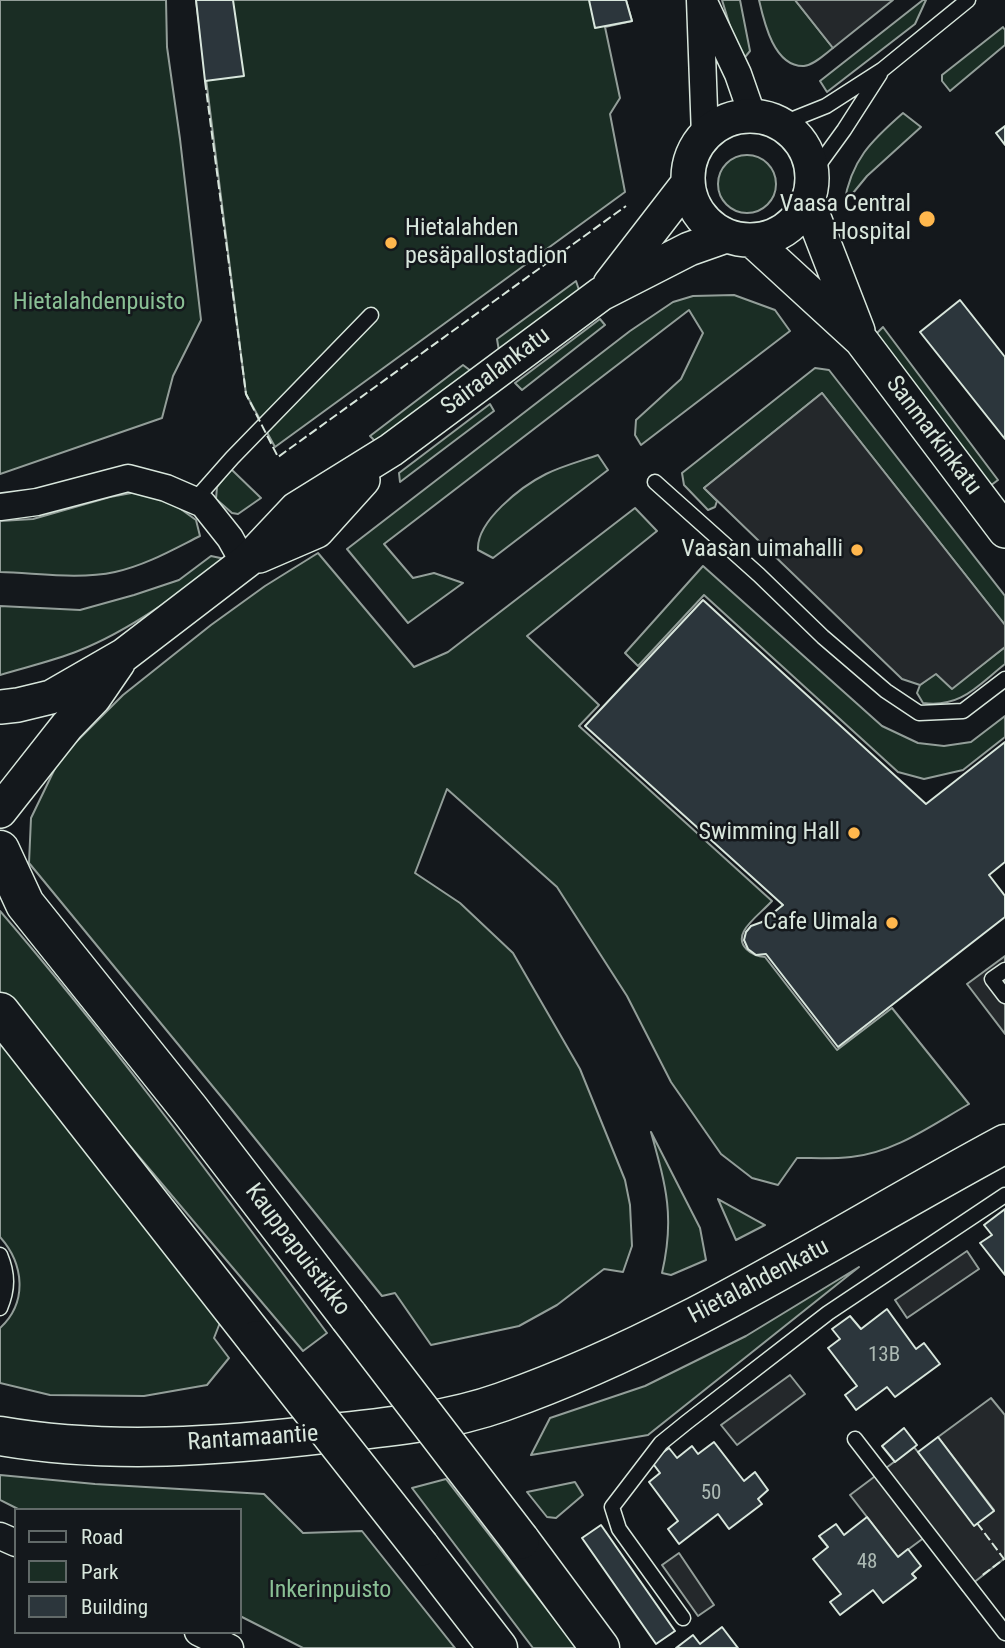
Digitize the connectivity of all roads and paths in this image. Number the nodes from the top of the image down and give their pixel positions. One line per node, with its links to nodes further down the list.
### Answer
1 (701, 0): 4 (street); 5 (street)
2 (968, 0): 3 (lane)
3 (882, 70): 4 (lane); 7 (lane)
4 (767, 120): 5 (street); 7 (street)
5 (705, 136): 6 (street)
6 (688, 183): 8 (street); 9 (street, Sairaalankatu)
7 (810, 188): 8 (street); 11 (street, Sanmarkinkatu)
8 (739, 238): 9 (street, Sairaalankatu); 11 (street, Sanmarkinkatu)
9 (601, 294): 16 (street, Sairaalankatu)
10 (371, 315): 13 (lane)
11 (861, 340): 15 (street, Sanmarkinkatu)
12 (655, 482): 18 (lane)
13 (194, 501): 14 (street); 16 (street)
14 (0, 507)
15 (1005, 531)
16 (246, 562): 17 (street, Sairaalankatu)
17 (124, 655): 19 (street, Sairaalankatu); 20 (street, Sairaalankatu)
18 (1005, 679)
19 (0, 707)
20 (0, 811)
21 (0, 850): 37 (main road, Kauppapuistikko, bridge)
22 (1005, 970): 23 (lane)
23 (1005, 996)
24 (0, 1012): 36 (main road, bridge)
25 (1005, 1144): 29 (main road, Hietalahdenkatu)
26 (1005, 1195): 32 (lane)
27 (0, 1255): 28 (lane)
28 (0, 1308)
29 (503, 1402): 30 (main road, Rantamaantie)
30 (0, 1436)
31 (855, 1439): 33 (lane)
32 (683, 1618)
33 (1005, 1633)
34 (202, 1634): 35 (street)
35 (230, 1648)
36 (498, 1648)
37 (600, 1648)

